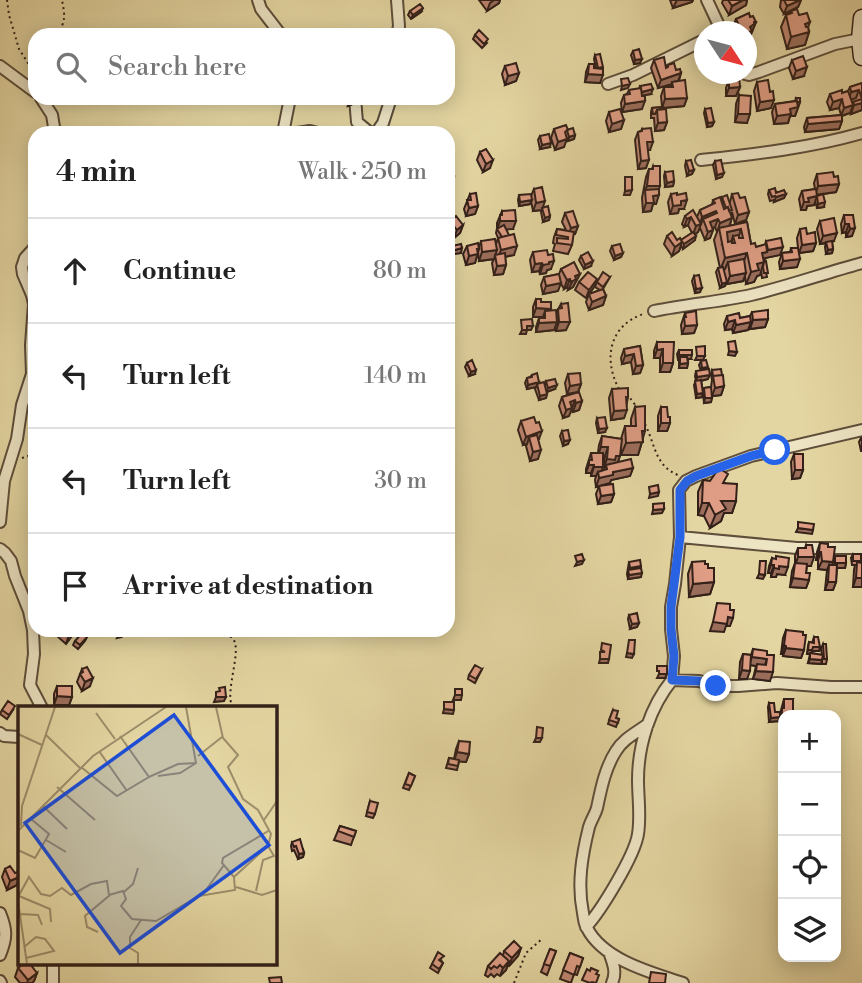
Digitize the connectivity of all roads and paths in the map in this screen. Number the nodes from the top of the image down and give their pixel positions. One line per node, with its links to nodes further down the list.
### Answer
1 (8, 0): 14 (path)
2 (62, 0): 8 (path)
3 (258, 0): 9 (street)
4 (397, 0): 10 (street)
5 (707, 0): 7 (street)
6 (862, 18): 11 (main road)
7 (717, 21)
8 (62, 28)
9 (276, 28)
10 (399, 28)
11 (860, 39): 13 (main road); 16 (street)
12 (694, 45): 17 (street)
13 (862, 57)
14 (28, 63)
15 (0, 66): 18 (street)
16 (757, 73)
17 (608, 84)
18 (28, 87)
19 (46, 105): 23 (street)
20 (288, 105): 24 (street)
21 (356, 105): 25 (street)
22 (389, 105): 26 (street)
23 (54, 126)
24 (283, 126)
25 (362, 126)
26 (380, 126)
27 (862, 133): 28 (street)
28 (701, 160)
29 (28, 254): 31 (street)
30 (862, 263): 32 (street)
31 (28, 286)
32 (654, 311): 34 (path)
33 (28, 386): 38 (street)
34 (637, 407)
35 (644, 421): 39 (path)
36 (862, 430): 39 (street)
37 (28, 456): 38 (path)
38 (11, 459): 40 (street)
39 (696, 476): 41 (street)
40 (0, 522)
41 (680, 537): 42 (street); 47 (street)
42 (862, 548)
43 (0, 549): 44 (street)
44 (28, 608)
45 (33, 637): 49 (street)
46 (231, 637): 50 (path)
47 (672, 680): 48 (street); 51 (street)
48 (862, 687)
49 (41, 706)
50 (232, 706)
51 (648, 724): 55 (street); 55 (street)
52 (0, 733): 53 (street)
53 (18, 737)
54 (0, 913): 58 (street)
55 (586, 927): 57 (street)
56 (543, 938): 61 (path)
57 (608, 952): 62 (street); 63 (street)
58 (0, 955)
59 (53, 965): 60 (street)
60 (53, 983)
61 (514, 983)
62 (612, 983)
63 (683, 983)

